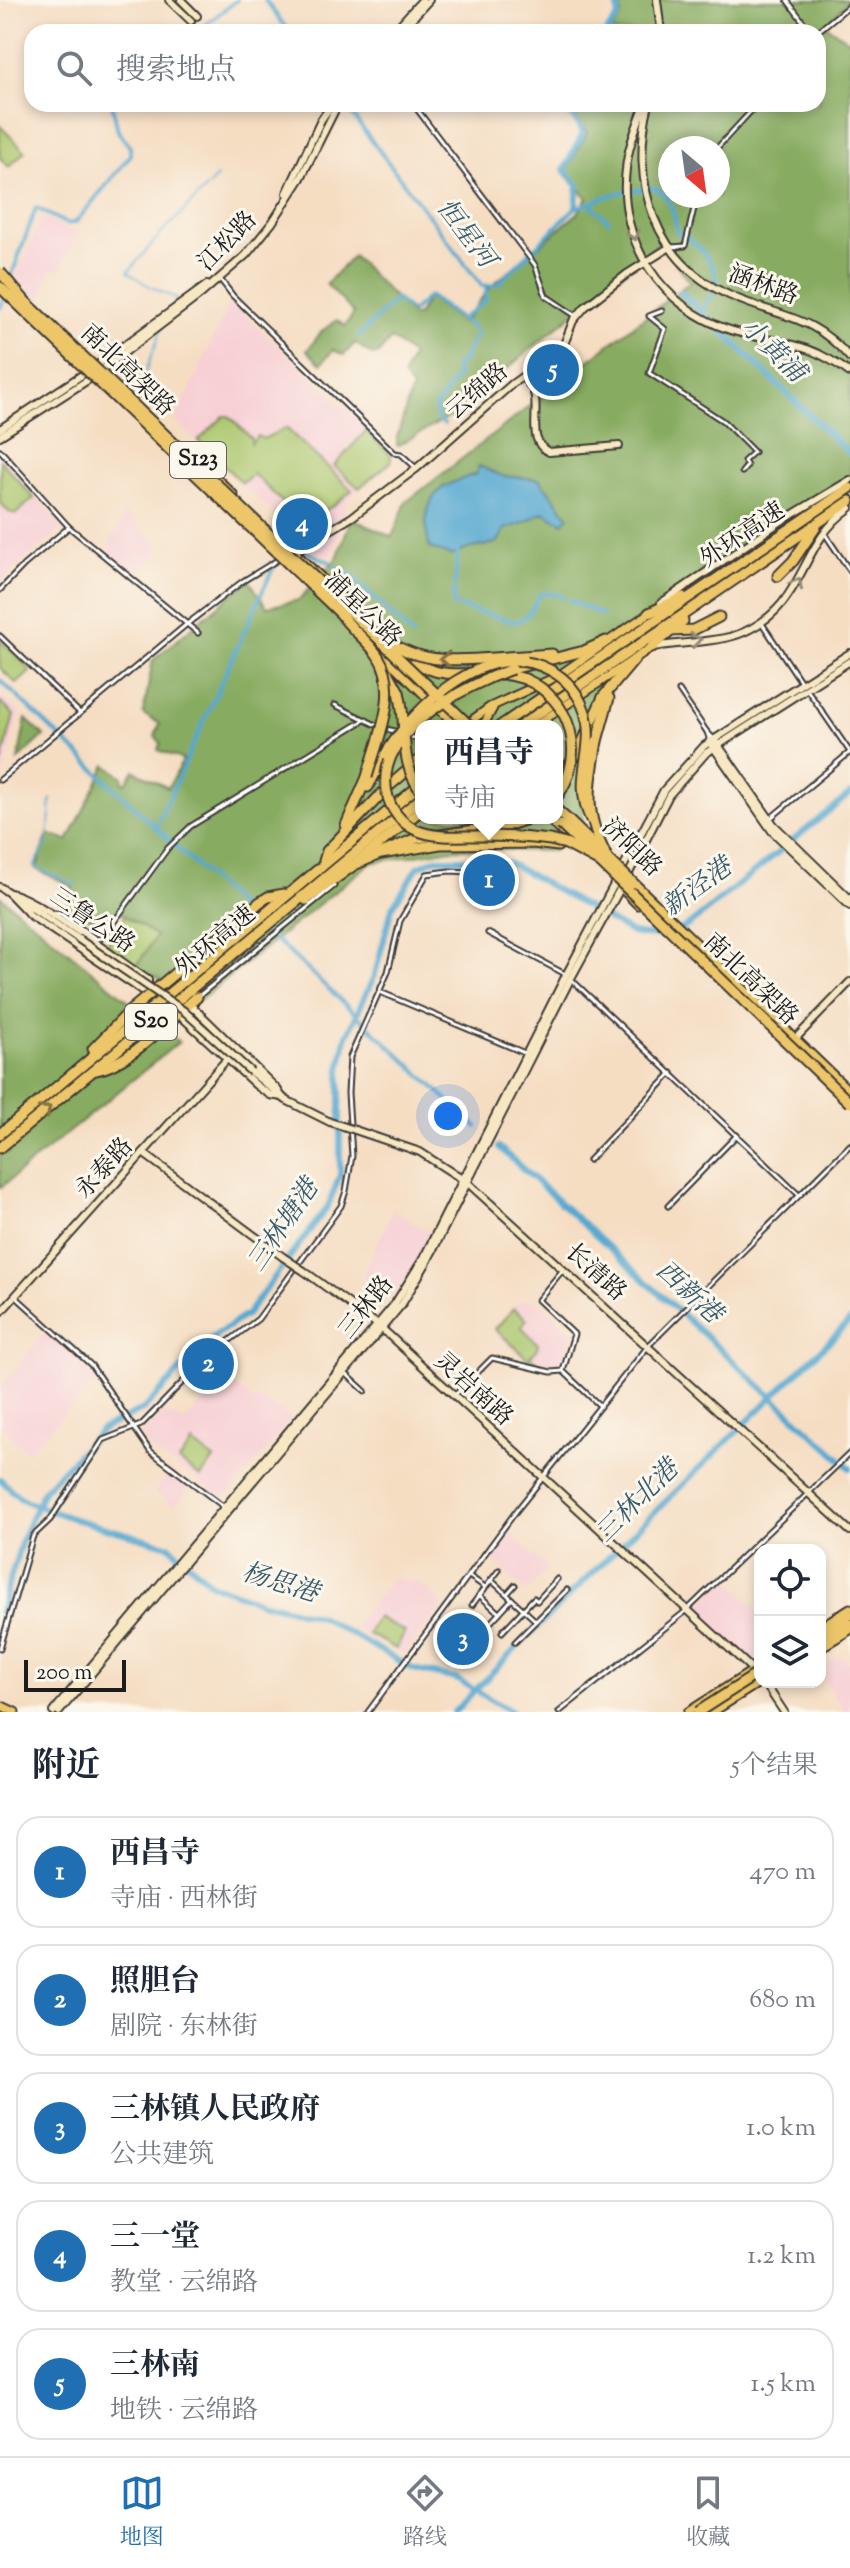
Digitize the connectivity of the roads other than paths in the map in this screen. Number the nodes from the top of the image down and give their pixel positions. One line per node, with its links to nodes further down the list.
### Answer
1 (169, 0): 2 (street)
2 (181, 0)
3 (422, 0): 8 (street)
4 (429, 0): 9 (street)
5 (657, 0): 10 (street)
6 (787, 0): 11 (street)
7 (850, 5): 12 (street)
8 (400, 24)
9 (407, 24)
10 (660, 24)
11 (805, 24)
12 (826, 25)
13 (332, 112): 22 (street, 江松路)
14 (419, 112): 26 (street)
15 (644, 112): 21 (street, 涵林路, one-way to 21)
16 (646, 112): 20 (street, 涵林路)
17 (750, 112): 18 (street)
18 (728, 136)
19 (694, 208): 20 (street)
20 (670, 247): 21 (street, 云绵路); 27 (street, 涵林路)
21 (645, 263): 26 (street, 云绵路); 29 (street, 涵林路)
22 (219, 278): 28 (street, 江松路); 36 (street)
23 (2, 282): 24 (highway, 南北高架路, bridge); 24 (main road, 浦星公路, bridge); 30 (main road, 浦星公路 / S123); 52 (highway, 南北高架路, bridge)
24 (28, 302): 28 (main road, 浦星公路 / S123); 53 (highway, 南北高架路, bridge)
25 (662, 311): 37 (street)
26 (576, 316): 31 (street, 云绵路)
27 (850, 358)
28 (99, 367): 30 (street, 江松路); 44 (main road, 浦星公路 / S123)
29 (850, 373)
30 (88, 375): 32 (street); 33 (street); 45 (main road, 浦星公路 / S123)
31 (523, 377): 34 (street); 36 (street, 云绵路)
32 (0, 429)
33 (0, 436)
34 (619, 446)
35 (0, 450): 42 (street)
36 (417, 468): 44 (street, 云绵路)
37 (742, 472)
38 (848, 484): 49 (highway, 外环高速); 51 (street)
39 (850, 501): 41 (highway, 外环高速)
40 (850, 508): 41 (street)
41 (822, 526): 43 (highway, 外环高速); 46 (street); 55 (street, one-way to 41)
42 (69, 527): 48 (street); 56 (street)
43 (808, 534): 47 (highway); 50 (highway, 外环高速)
44 (294, 552): 45 (street); 79 (main road, 浦星公路 / S123)
45 (279, 559): 56 (street); 76 (main road, 浦星公路 / S123)
46 (850, 571)
47 (778, 576)
48 (0, 590)
49 (690, 596): 51 (highway); 82 (highway, 外环高速, bridge)
50 (689, 611): 57 (highway); 83 (highway, 外环高速, bridge)
51 (649, 613): 60 (main road)
52 (341, 614): 64 (highway, bridge); 77 (highway, 南北高架路, bridge)
53 (354, 614): 61 (highway, bridge); 78 (highway, 南北高架路, bridge)
54 (719, 617): 57 (highway)
55 (761, 622): 62 (street, one-way to 55); 69 (street)
56 (187, 624): 58 (street); 73 (street)
57 (671, 631): 62 (highway)
58 (198, 633)
59 (0, 636): 73 (street)
60 (606, 641): 65 (highway); 72 (main road)
61 (390, 642): 65 (highway, one-way to 61, bridge); 93 (highway, bridge)
62 (652, 647): 66 (main road)
63 (850, 653): 69 (street)
64 (377, 655): 92 (highway, bridge); 97 (highway, bridge)
65 (568, 655): 75 (highway, bridge)
66 (634, 660): 68 (highway); 84 (main road)
67 (850, 661): 69 (street)
68 (619, 678): 90 (highway, bridge); 100 (highway, bridge)
69 (804, 686): 87 (street, 三林路); 88 (street)
70 (679, 691): 87 (street)
71 (335, 705): 74 (street)
72 (494, 706): 80 (main road); 81 (main road)
73 (80, 713): 91 (street)
74 (366, 719): 86 (street); 121 (street)
75 (422, 720)
76 (446, 720)
77 (462, 720)
78 (463, 720)
79 (463, 720)
80 (475, 720)
81 (486, 720)
82 (509, 720)
83 (529, 720)
84 (544, 720)
85 (415, 726): 106 (highway, bridge)
86 (415, 739)
87 (714, 744): 101 (street); 113 (street, 三林路)
88 (850, 752): 101 (street)
89 (415, 764): 105 (highway)
90 (563, 773)
91 (1, 779)
92 (415, 782)
93 (563, 785)
94 (415, 789): 110 (highway, bridge)
95 (415, 803): 119 (highway, 外环高速 / S20)
96 (563, 810): 113 (main road, 济阳路)
97 (352, 814): 100 (highway, bridge); 105 (highway)
98 (415, 815): 111 (highway)
99 (563, 817): 109 (highway, 南北高架路, bridge)
100 (591, 820): 109 (highway, bridge)
101 (768, 821): 107 (street)
102 (512, 824): 108 (highway)
103 (553, 824): 115 (main road, 济阳路)
104 (561, 824): 109 (highway, 南北高架路, bridge)
105 (335, 842): 110 (highway)
106 (581, 851): 108 (highway, bridge); 109 (highway, bridge)
107 (798, 852): 118 (street); 120 (street)
108 (381, 854): 111 (highway)
109 (603, 860): 141 (highway, 南北高架路, bridge); 143 (highway, 南北高架路, bridge)
110 (323, 864): 122 (highway, 外环高速 / S20)
111 (354, 865): 119 (highway)
112 (472, 872): 129 (street)
113 (626, 872): 115 (street, 三林路); 133 (main road, 济阳路)
114 (334, 886): 131 (street)
115 (618, 886): 124 (street, 三林路); 143 (main road, 济阳路, bridge)
116 (0, 887): 117 (street, 三鲁公路)
117 (9, 893): 121 (street, 三鲁公路); 128 (street, 三鲁公路); 139 (street, 三鲁公路, bridge)
118 (850, 899)
119 (295, 902): 138 (highway, 外环高速 / S20)
120 (850, 906)
121 (51, 914): 125 (street, 三鲁公路)
122 (245, 922): 126 (highway); 136 (highway, 外环高速 / S20)
123 (488, 933): 124 (street)
124 (569, 977): 135 (street, 三林路); 140 (street); 145 (street, 三林路)
125 (148, 980): 126 (highway); 128 (street, 三鲁公路)
126 (166, 982): 130 (highway)
127 (850, 982): 133 (street)
128 (141, 990): 130 (highway)
129 (380, 992): 135 (street); 144 (street)
130 (141, 1002): 136 (highway)
131 (196, 1003): 132 (highway); 134 (street, 长清路)
132 (178, 1018): 137 (street, 长清路); 138 (highway)
133 (797, 1037): 141 (main road, 济阳路)
134 (236, 1049): 137 (street, 永泰路); 142 (street, 长清路)
135 (527, 1054): 145 (street, 三林路)
136 (89, 1059): 146 (highway, 外环高速 / S20)
137 (227, 1059): 142 (street, 长清路); 150 (street, 永泰路)
138 (92, 1071): 149 (highway, 外环高速 / S20, one-way to 138)
139 (251, 1072): 142 (street, 长清路)
140 (672, 1073): 147 (street); 151 (street)
141 (850, 1090)
142 (282, 1097): 144 (street, 长清路, bridge)
143 (850, 1106)
144 (353, 1131): 152 (street, 长清路); 165 (street)
145 (490, 1132): 152 (street, 三林路)
146 (0, 1134)
147 (737, 1135): 153 (street); 154 (street)
148 (850, 1145): 153 (street)
149 (0, 1148)
150 (143, 1153): 156 (street, 永泰路); 158 (street, 灵岩南路, bridge)
151 (589, 1160)
152 (466, 1181): 155 (street, 长清路); 158 (street, 三林路)
153 (799, 1195): 159 (street)
154 (668, 1206)
155 (564, 1269): 159 (street, 长清路); 160 (street)
156 (15, 1296): 157 (street, 永泰路); 165 (street)
157 (0, 1313)
158 (379, 1328): 161 (street, 三林路); 163 (street, 灵岩南路); 169 (street, 三林路)
159 (649, 1345): 164 (street); 168 (street, 长清路)
160 (563, 1371): 163 (street); 164 (street)
161 (344, 1372): 162 (street); 169 (street, 三林路)
162 (365, 1391)
163 (454, 1397): 167 (street, 灵岩南路)
164 (600, 1405): 167 (street)
165 (132, 1427): 169 (street); 198 (street)
166 (850, 1453): 168 (street)
167 (544, 1479): 173 (street); 185 (street, 灵岩南路)
168 (809, 1494): 170 (street, 长清路); 185 (street)
169 (227, 1508): 171 (street, 三林路)
170 (850, 1531)
171 (178, 1564): 207 (street, 三林路); 208 (street, 三林路)
172 (499, 1570): 175 (street)
173 (469, 1576): 177 (street); 209 (street)
174 (557, 1579): 184 (street)
175 (491, 1580): 177 (street); 179 (street)
176 (515, 1585): 179 (street)
177 (485, 1587): 180 (street)
178 (567, 1590): 188 (street)
179 (507, 1594): 181 (street)
180 (479, 1595): 182 (street); 186 (street)
181 (512, 1599): 184 (street); 186 (street)
182 (472, 1605)
183 (850, 1608): 190 (main road)
184 (523, 1609): 188 (street); 194 (street)
185 (686, 1611): 199 (street, 灵岩南路); 210 (street)
186 (499, 1613): 189 (street)
187 (850, 1615): 192 (highway)
188 (536, 1621): 195 (street)
189 (491, 1622)
190 (826, 1623)
191 (850, 1624): 196 (highway)
192 (826, 1630)
193 (850, 1630): 197 (main road)
194 (502, 1632)
195 (515, 1642)
196 (826, 1642)
197 (826, 1643)
198 (0, 1648)
199 (754, 1671)
200 (754, 1680): 211 (main road)
201 (754, 1681): 212 (highway, bridge)
202 (754, 1682): 213 (highway)
203 (754, 1683): 214 (main road)
204 (768, 1688): 215 (street, 灵岩南路)
205 (0, 1705): 206 (main road)
206 (15, 1712)
207 (53, 1712)
208 (59, 1712)
209 (368, 1712)
210 (559, 1712)
211 (688, 1712)
212 (698, 1712)
213 (711, 1712)
214 (719, 1712)
215 (784, 1712)

